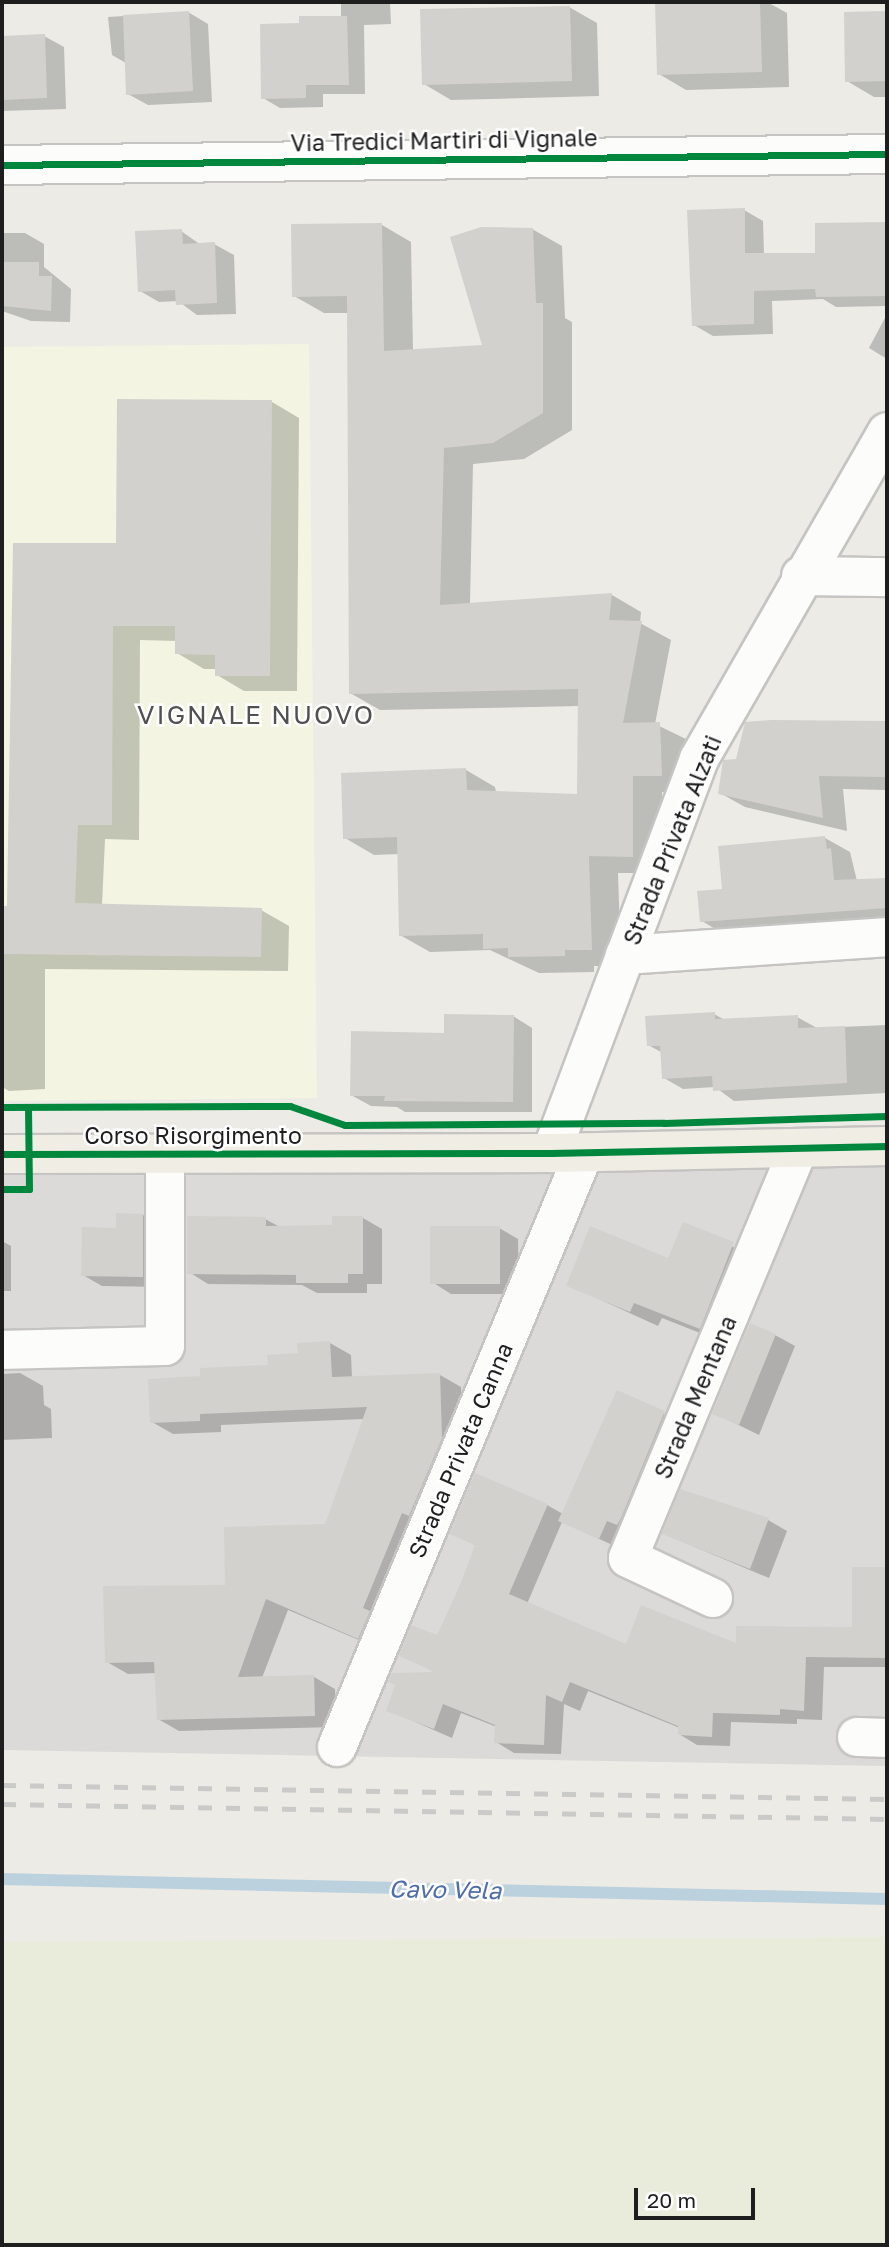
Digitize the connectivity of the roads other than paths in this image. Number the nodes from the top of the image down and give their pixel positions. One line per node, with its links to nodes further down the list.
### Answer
1 (887, 154): 2 (street, Via Tredici Martiri di Vignale)
2 (2, 165)
3 (887, 432): 4 (street, Strada Privata Alzati)
4 (801, 576): 5 (street); 7 (street, Strada Privata Alzati)
5 (887, 577)
6 (887, 937): 7 (street)
7 (625, 955): 10 (street, Strada Privata Alzati)
8 (887, 1146): 9 (main road, Corso Risorgimento)
9 (799, 1148): 10 (main road, Corso Risorgimento); 14 (street, Strada Mentana)
10 (568, 1153): 12 (main road, Corso Risorgimento); 15 (street, Strada Privata Canna)
11 (2, 1154): 12 (main road, Corso Risorgimento)
12 (165, 1154): 13 (street)
13 (2, 1350)
14 (713, 1598)
15 (337, 1747)

